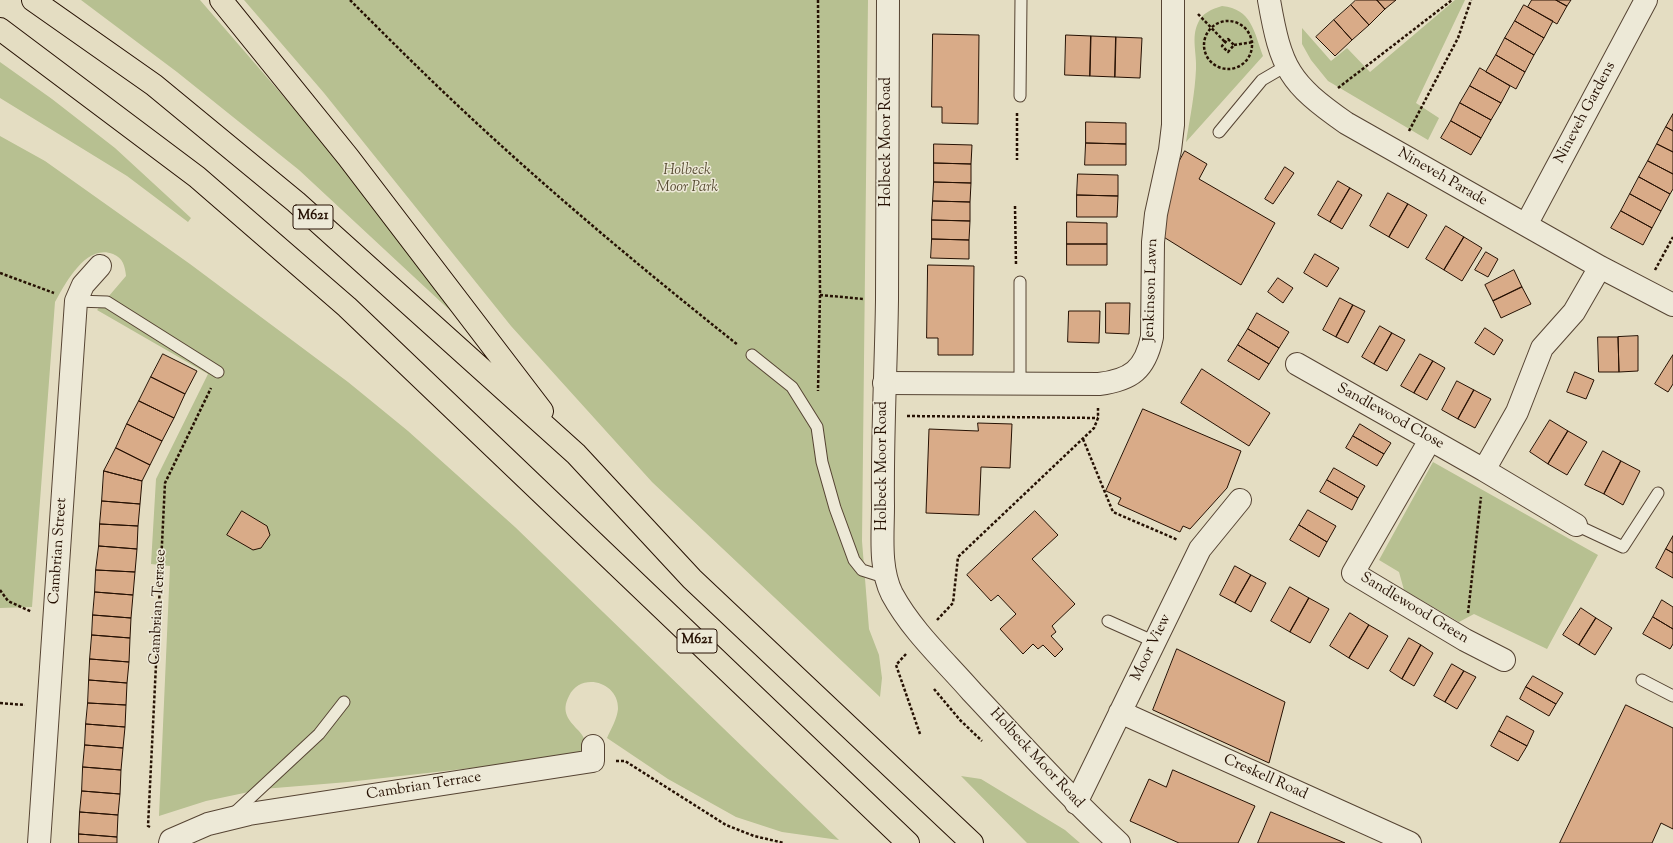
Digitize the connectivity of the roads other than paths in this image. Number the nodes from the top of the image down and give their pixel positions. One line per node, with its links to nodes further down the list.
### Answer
1 (33, 0): 24 (highway, M621)
2 (221, 0): 24 (highway)
3 (888, 0): 21 (street, Holbeck Moor Road)
4 (1021, 0): 10 (lane)
5 (1173, 0): 22 (street, Jenkinson Lawn)
6 (1269, 0): 9 (street, Nineveh Parade)
7 (1646, 0): 12 (street, Nineveh Gardens)
8 (0, 29): 42 (highway, M621)
9 (1286, 66): 11 (lane); 12 (street, Nineveh Parade)
10 (1020, 96)
11 (1219, 132)
12 (1526, 225): 14 (street, Nineveh Parade)
13 (100, 266): 16 (street, Cambrian Street)
14 (1600, 267): 17 (street, Nineveh Parade); 25 (street)
15 (1020, 282): 22 (lane)
16 (76, 301): 20 (lane); 41 (street, Cambrian Street)
17 (1673, 305)
18 (752, 355): 29 (lane)
19 (1297, 364): 23 (street, Sandlewood Close)
20 (218, 372)
21 (884, 383): 22 (street, Jenkinson Lawn); 29 (street, Holbeck Moor Road)
22 (1020, 383)
23 (1430, 440): 25 (street, Sandlewood Close); 32 (street, Sandlewood Green)
24 (576, 454): 43 (highway, M621)
25 (1484, 470): 28 (street, Sandlewood Close)
26 (1658, 493): 28 (lane)
27 (1240, 500): 31 (street, Moor View)
28 (1576, 525)
29 (887, 578): 38 (street, Holbeck Moor Road)
30 (1108, 621): 31 (lane)
31 (1155, 642): 36 (street, Moor View)
32 (1504, 660)
33 (1642, 680): 34 (lane)
34 (1673, 696)
35 (344, 702): 39 (lane)
36 (1120, 712): 38 (street, Moor View); 45 (street, Creskell Road)
37 (593, 753): 39 (street, Cambrian Terrace)
38 (1076, 803): 44 (street, Holbeck Moor Road)
39 (226, 820): 40 (street, Cambrian Terrace)
40 (171, 841)
41 (39, 843)
42 (908, 843)
43 (972, 843)
44 (1119, 843)
45 (1410, 843)

